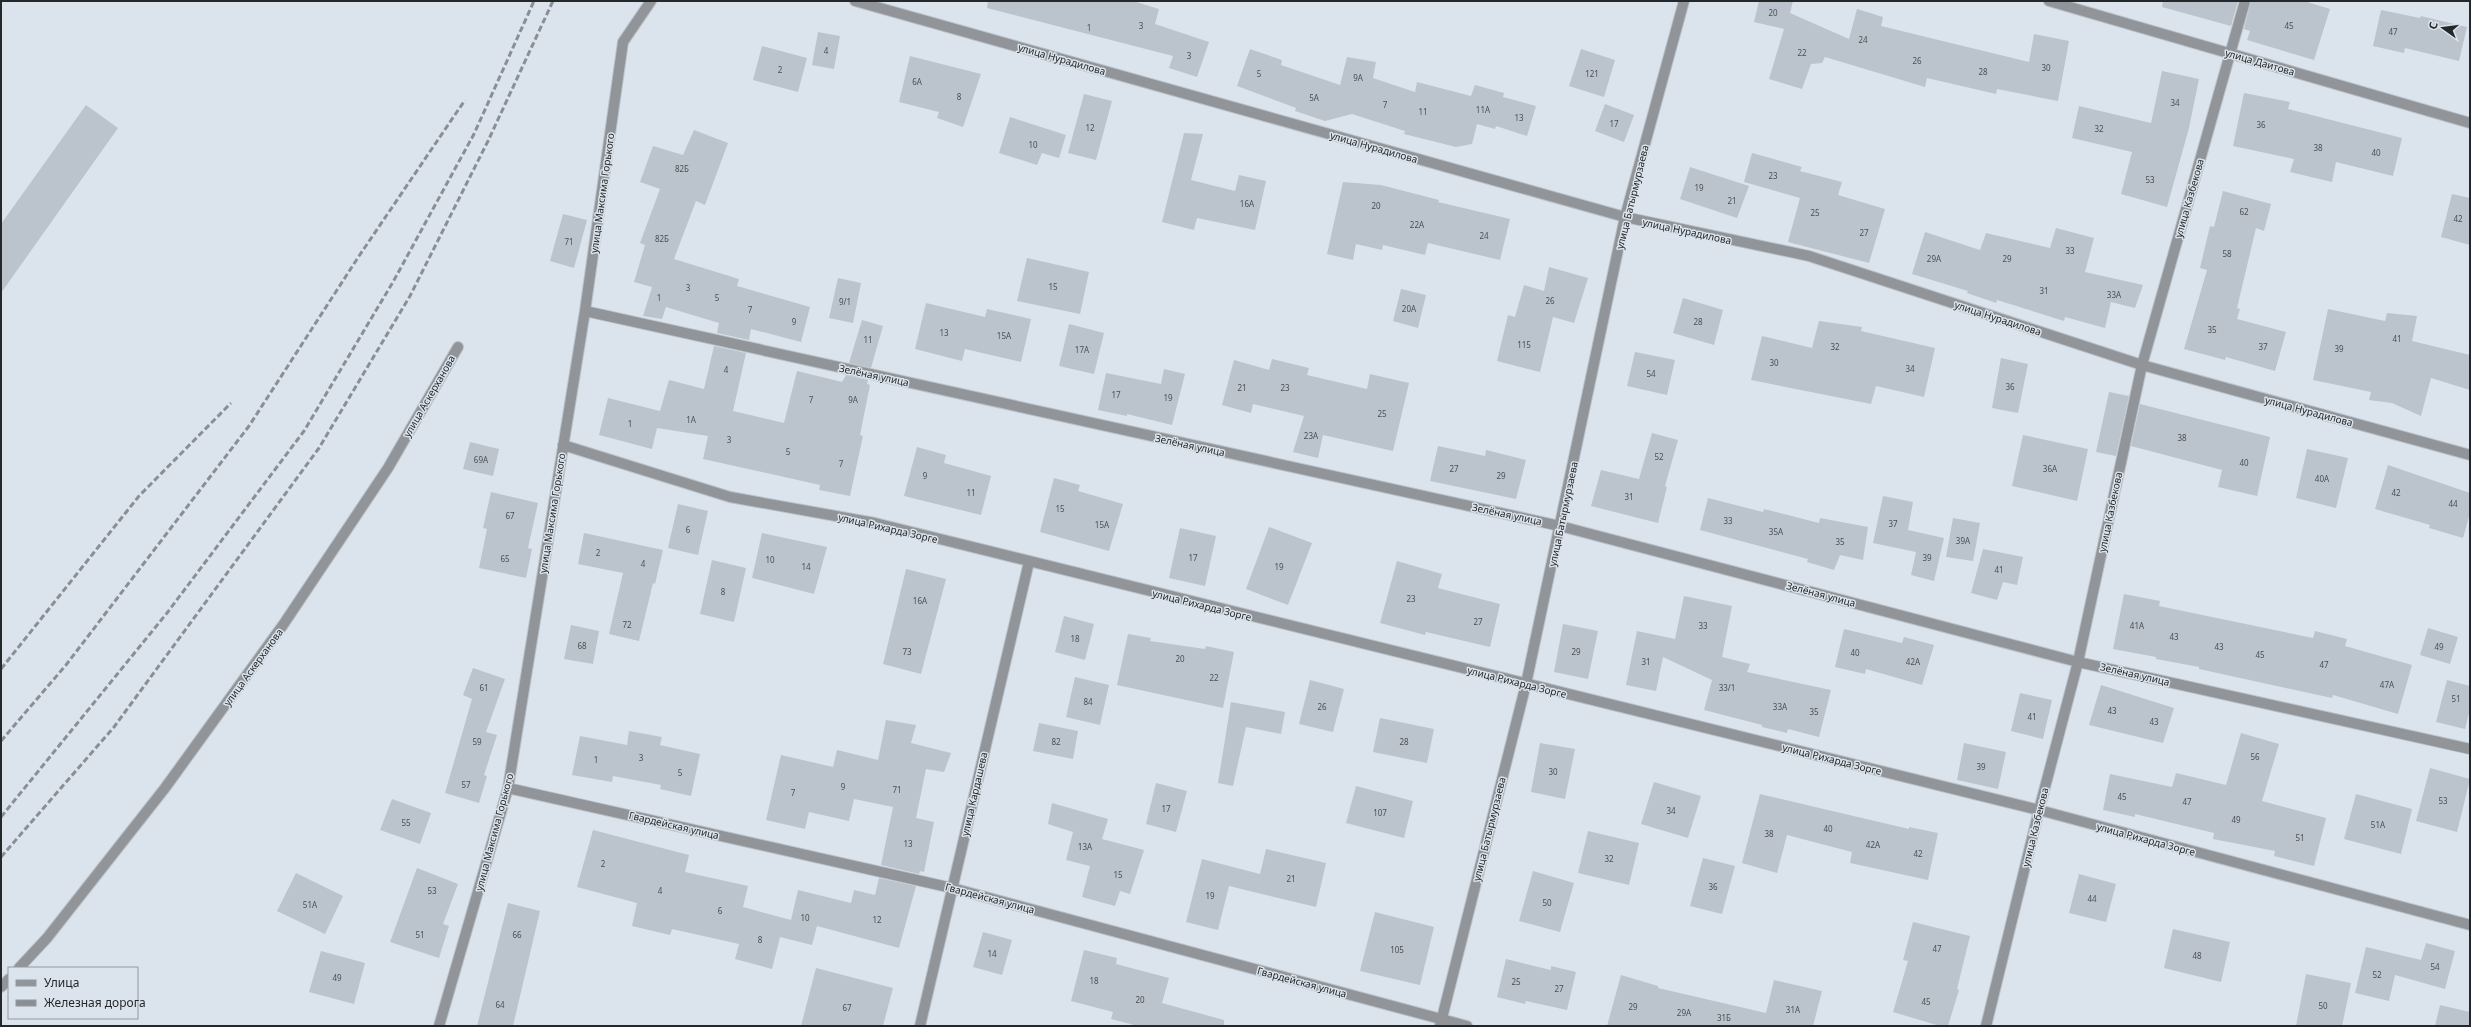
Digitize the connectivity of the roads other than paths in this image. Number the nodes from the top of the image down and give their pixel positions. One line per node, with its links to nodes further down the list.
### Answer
1 (651, 1): 9 (street, улица Максима Горького)
2 (855, 1): 8 (street, улица Нурадилова)
3 (1684, 1): 8 (street, улица Батырмурзаева)
4 (2049, 1): 6 (street, улица Даитова)
5 (2245, 1): 6 (street, улица Казбекова)
6 (2231, 54): 7 (street, улица Даитова); 11 (street, улица Казбекова)
7 (2470, 123)
8 (1625, 217): 11 (street, улица Нурадилова); 14 (street, улица Батырмурзаева)
9 (585, 311): 12 (street, улица Максима Горького); 14 (street, Зелёная улица)
10 (458, 347): 23 (street, улица Аскерханова)
11 (2142, 365): 13 (street, улица Нурадилова); 16 (street, улица Казбекова)
12 (563, 445): 15 (street, улица Рихарда Зорге); 19 (street, улица Максима Горького)
13 (2470, 454)
14 (1560, 526): 16 (street, Зелёная улица); 17 (street, улица Батырмурзаева)
15 (1029, 562): 17 (street, улица Рихарда Зорге); 21 (street, улица Кардашева)
16 (2078, 662): 18 (street, Зелёная улица); 20 (street, улица Казбекова)
17 (1526, 684): 20 (street, улица Рихарда Зорге); 24 (street, улица Батырмурзаева)
18 (2470, 749)
19 (508, 788): 21 (street, Гвардейская улица); 25 (street, улица Максима Горького)
20 (2039, 810): 22 (street, улица Рихарда Зорге); 28 (street, улица Казбекова)
21 (952, 888): 24 (street, Гвардейская улица); 26 (street, улица Кардашева)
22 (2470, 925)
23 (20, 967)
24 (1440, 1023): 27 (street, Гвардейская улица)
25 (439, 1026)
26 (920, 1026)
27 (1467, 1026)
28 (1986, 1026)

